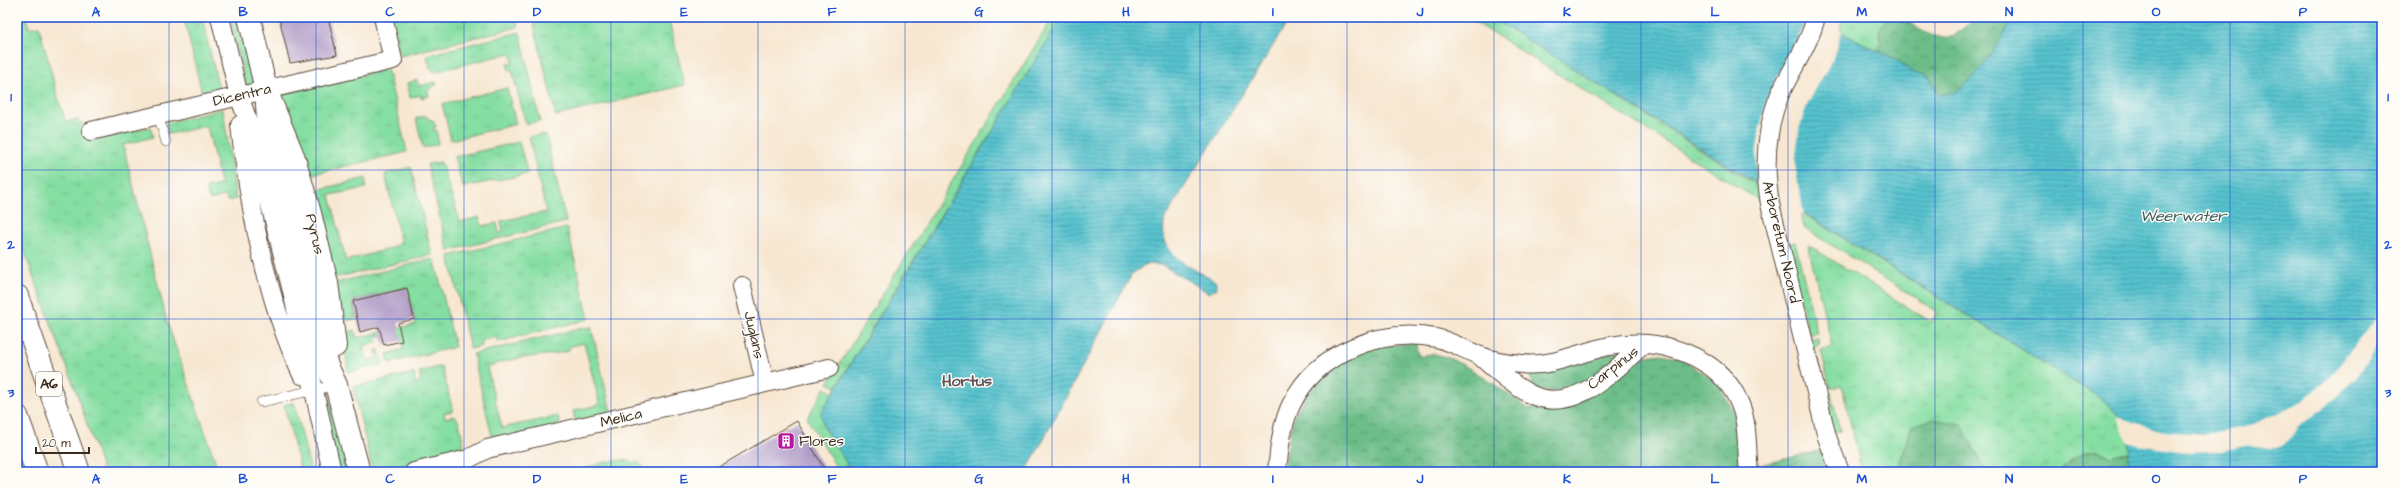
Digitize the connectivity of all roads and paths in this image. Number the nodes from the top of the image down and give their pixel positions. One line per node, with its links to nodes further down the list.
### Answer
1 (220, 17): 6 (street)
2 (249, 17): 5 (main road, Pyrus)
3 (383, 17): 5 (street, Dicentra)
4 (1816, 17): 27 (street, Arboretum Noord)
5 (266, 90): 6 (street, Dicentra); 16 (main road, Pyrus)
6 (239, 96): 7 (street, Dicentra); 17 (street)
7 (158, 115): 8 (street, Dicentra); 9 (lane)
8 (91, 132)
9 (166, 142)
10 (742, 286): 15 (street, Juglans)
11 (17, 296): 21 (main road, A6)
12 (1643, 345): 13 (street, Carpinus); 13 (street, Carpinus); 26 (street, Carpinus)
13 (1479, 355): 25 (street, Carpinus)
14 (829, 368): 15 (street, Melica)
15 (765, 384): 24 (street, Melica)
16 (336, 385): 17 (lane); 23 (main road, Pyrus)
17 (313, 390): 18 (lane); 22 (street)
18 (261, 402)
19 (17, 416): 20 (main road)
20 (37, 472)
21 (79, 472)
22 (332, 472)
23 (359, 472)
24 (414, 472)
25 (1277, 472)
26 (1749, 472)
27 (1840, 472)

